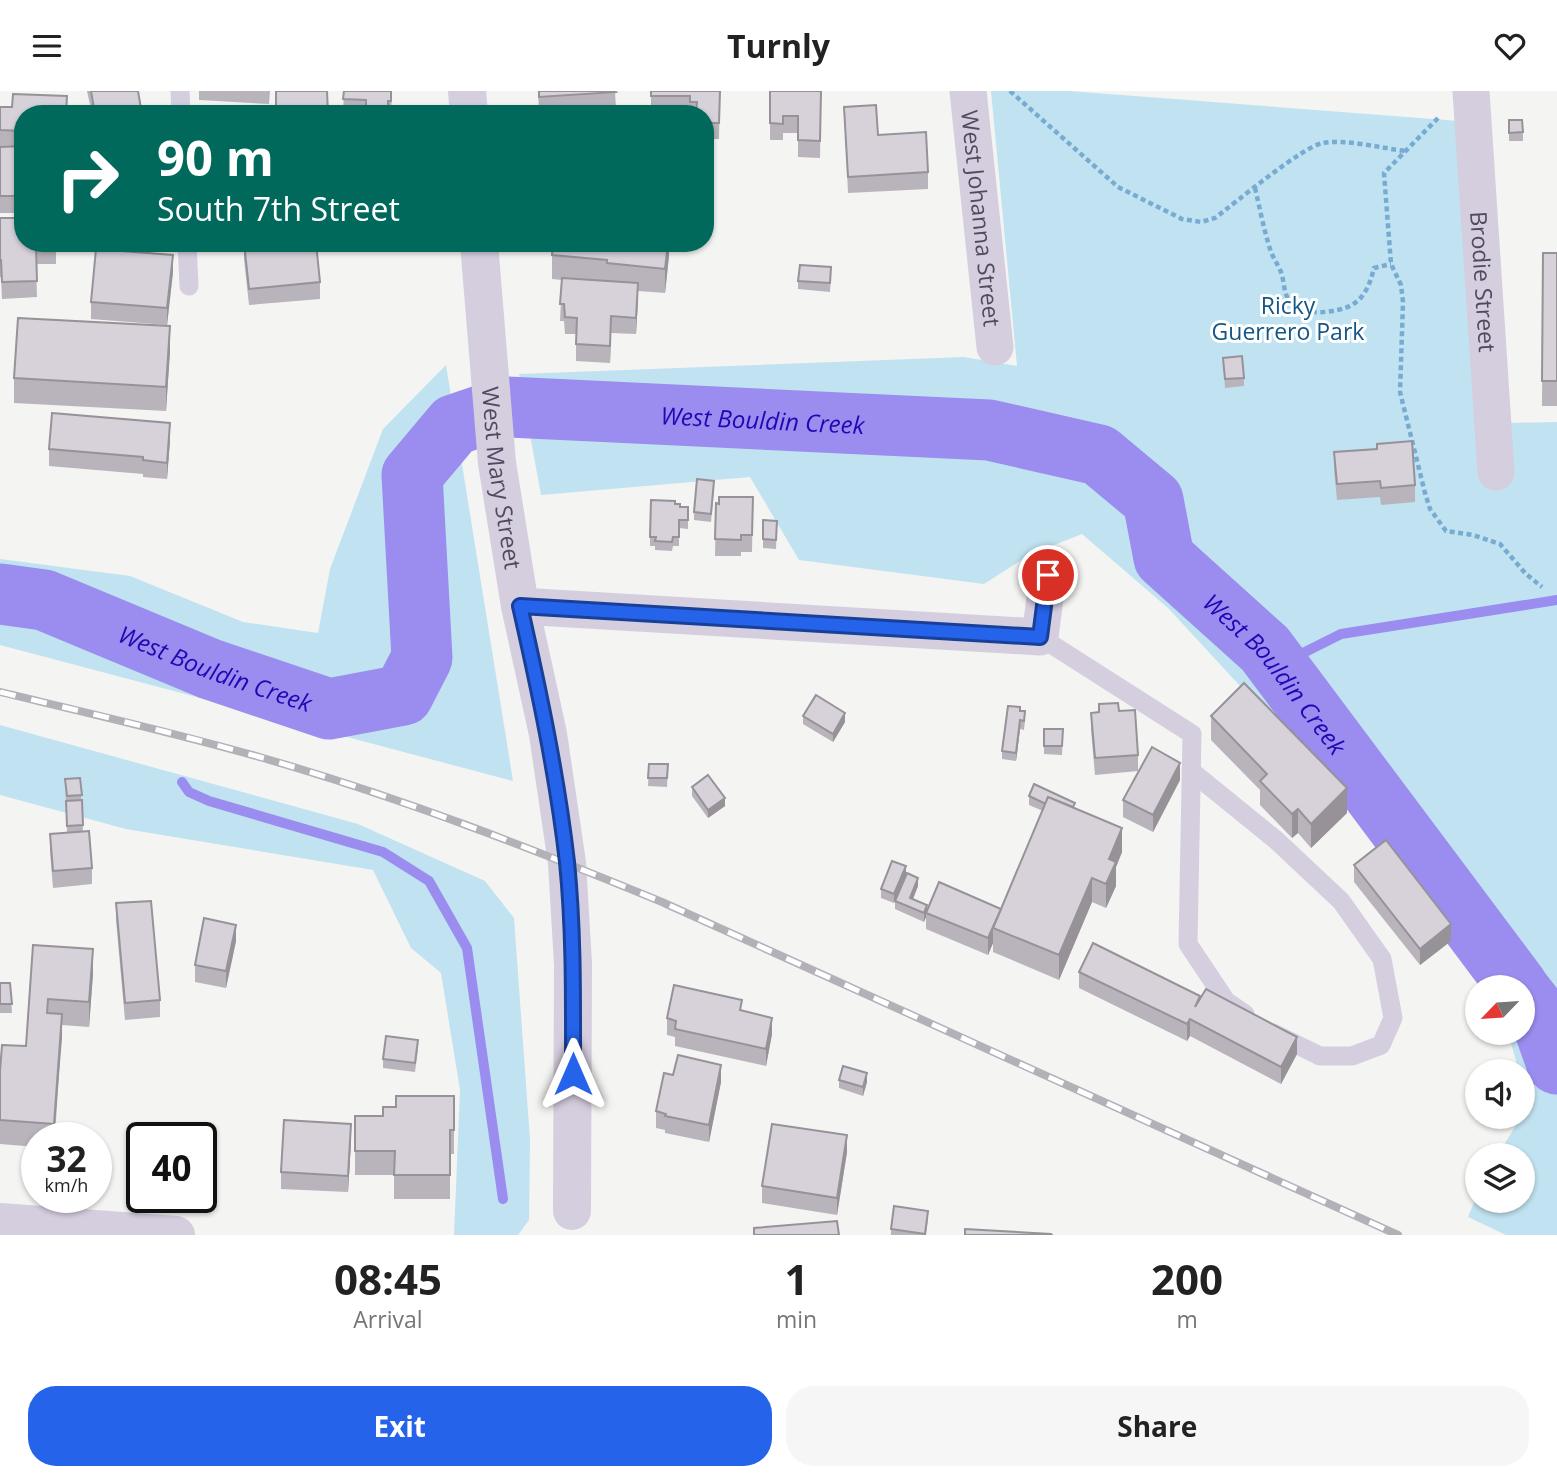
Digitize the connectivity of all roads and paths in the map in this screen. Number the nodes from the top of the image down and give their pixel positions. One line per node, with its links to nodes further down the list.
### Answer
1 (968, 91): 10 (street, West Johanna Street)
2 (1010, 91): 5 (path)
3 (1457, 101): 4 (path); 11 (street, Brodie Street)
4 (1405, 151): 5 (path); 8 (path)
5 (1255, 188): 8 (path)
6 (187, 252): 9 (lane)
7 (480, 252): 14 (street, West Mary Street)
8 (1391, 264): 13 (path)
9 (188, 286)
10 (995, 347)
11 (1496, 472)
12 (1048, 575): 15 (street)
13 (1542, 587)
14 (520, 606): 15 (street); 18 (street, West Mary Street)
15 (1040, 637): 16 (lane)
16 (1191, 771): 16 (lane)
17 (0, 1222): 19 (street)
18 (572, 1227)
19 (176, 1235)

